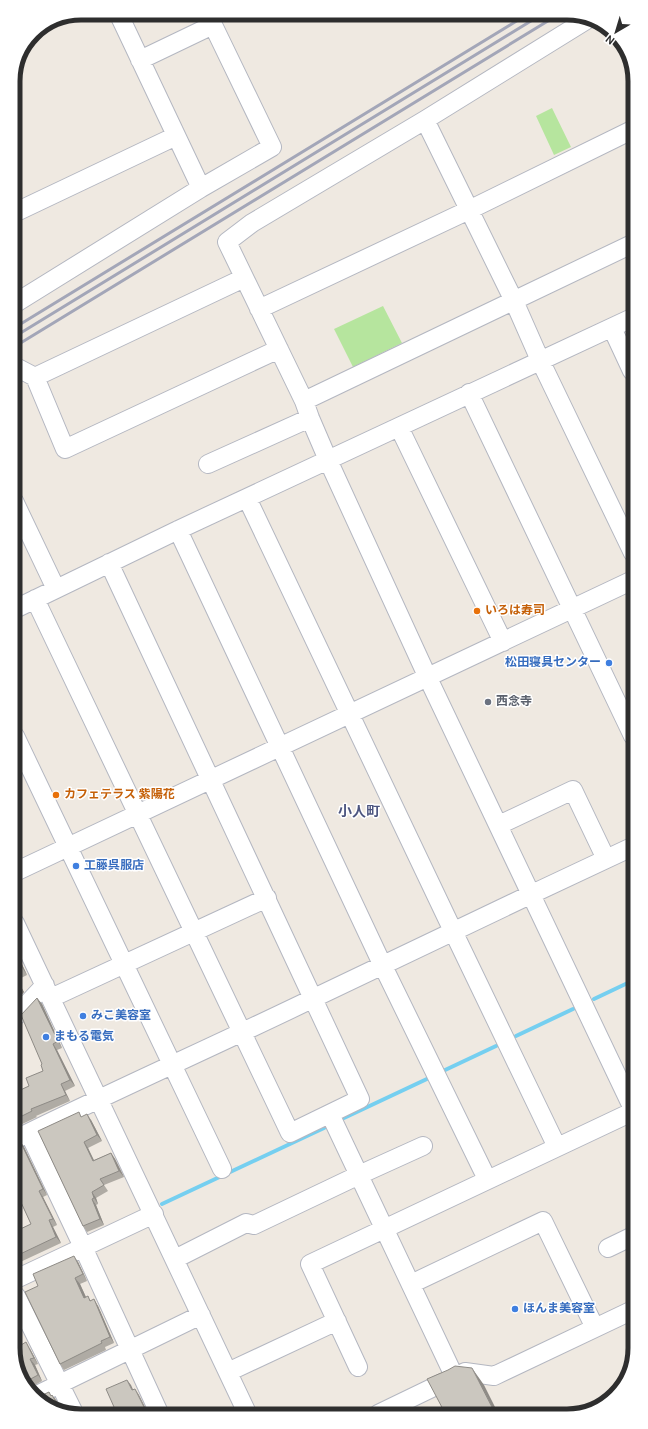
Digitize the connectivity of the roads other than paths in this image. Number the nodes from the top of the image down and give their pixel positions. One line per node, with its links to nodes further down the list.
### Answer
1 (121, 20): 3 (street)
2 (583, 22): 4 (street)
3 (140, 60): 6 (street); 7 (street)
4 (425, 120): 9 (street); 11 (street)
5 (628, 132): 9 (street)
6 (176, 136): 7 (street); 8 (street)
7 (201, 188): 12 (street)
8 (20, 210)
9 (468, 210): 13 (street); 14 (street)
10 (628, 246): 13 (street)
11 (244, 278): 14 (street); 21 (street)
12 (20, 300)
13 (514, 301): 18 (street); 23 (street)
14 (260, 309): 17 (street)
15 (628, 320): 16 (street)
16 (612, 328): 18 (street); 19 (street)
17 (279, 349): 21 (street); 23 (street)
18 (540, 360): 22 (street); 31 (street)
19 (628, 362)
20 (20, 369): 21 (street)
21 (35, 377)
22 (469, 393): 25 (street); 37 (street)
23 (304, 401): 24 (street)
24 (310, 418): 26 (street); 27 (street)
25 (399, 427): 26 (street); 38 (street)
26 (328, 460): 28 (street); 39 (street)
27 (208, 464)
28 (247, 498): 30 (street); 40 (street)
29 (20, 514): 34 (street)
30 (178, 530): 32 (street); 43 (street)
31 (628, 543)
32 (109, 563): 34 (street); 44 (street)
33 (628, 582): 37 (street)
34 (56, 589): 35 (street)
35 (36, 599): 36 (street); 45 (street)
36 (20, 607)
37 (572, 609): 38 (street); 41 (street)
38 (503, 642): 39 (street)
39 (428, 678): 40 (street); 46 (street)
40 (349, 715): 43 (street); 53 (street)
41 (628, 726)
42 (20, 747): 47 (street)
43 (280, 747): 44 (street); 56 (street)
44 (211, 780): 45 (street); 52 (street)
45 (138, 814): 47 (street); 55 (street)
46 (499, 825): 49 (street); 51 (street)
47 (67, 848): 50 (street); 57 (street)
48 (628, 849): 49 (street)
49 (606, 859): 51 (street)
50 (20, 870)
51 (532, 894): 53 (street); 64 (street)
52 (267, 898): 55 (street); 59 (street)
53 (453, 931): 56 (street); 69 (street)
54 (20, 932): 58 (street)
55 (194, 932): 57 (street); 61 (street)
56 (382, 964): 59 (street); 72 (street)
57 (125, 965): 58 (street); 62 (street)
58 (48, 992): 60 (street); 63 (street)
59 (314, 998): 61 (street); 65 (street)
60 (20, 1013)
61 (242, 1032): 62 (street); 65 (street)
62 (173, 1064): 63 (street); 70 (street)
63 (99, 1098): 67 (street); 73 (street)
64 (628, 1098)
65 (330, 1114): 71 (street)
66 (628, 1114): 69 (street)
67 (22, 1136): 76 (street)
68 (423, 1146): 71 (street)
69 (557, 1146): 72 (street)
70 (222, 1169)
71 (359, 1175): 74 (street); 78 (street)
72 (487, 1179): 74 (street)
73 (154, 1214): 76 (street); 78 (street)
74 (384, 1229): 80 (street); 84 (street)
75 (628, 1238): 77 (street)
76 (83, 1247): 79 (street); 86 (street)
77 (608, 1248)
78 (175, 1259): 83 (street)
79 (20, 1277)
80 (411, 1284): 85 (street); 89 (street)
81 (20, 1304): 90 (street)
82 (628, 1312): 85 (street)
83 (202, 1315): 86 (street); 88 (street)
84 (337, 1321): 87 (street); 88 (street)
85 (595, 1328): 89 (street)
86 (130, 1350): 90 (street); 93 (street)
87 (358, 1367)
88 (228, 1372): 94 (street)
89 (455, 1378): 95 (street)
90 (60, 1385): 91 (street); 92 (street)
91 (41, 1393)
92 (72, 1408)
93 (157, 1409)
94 (245, 1409)
95 (389, 1409)

